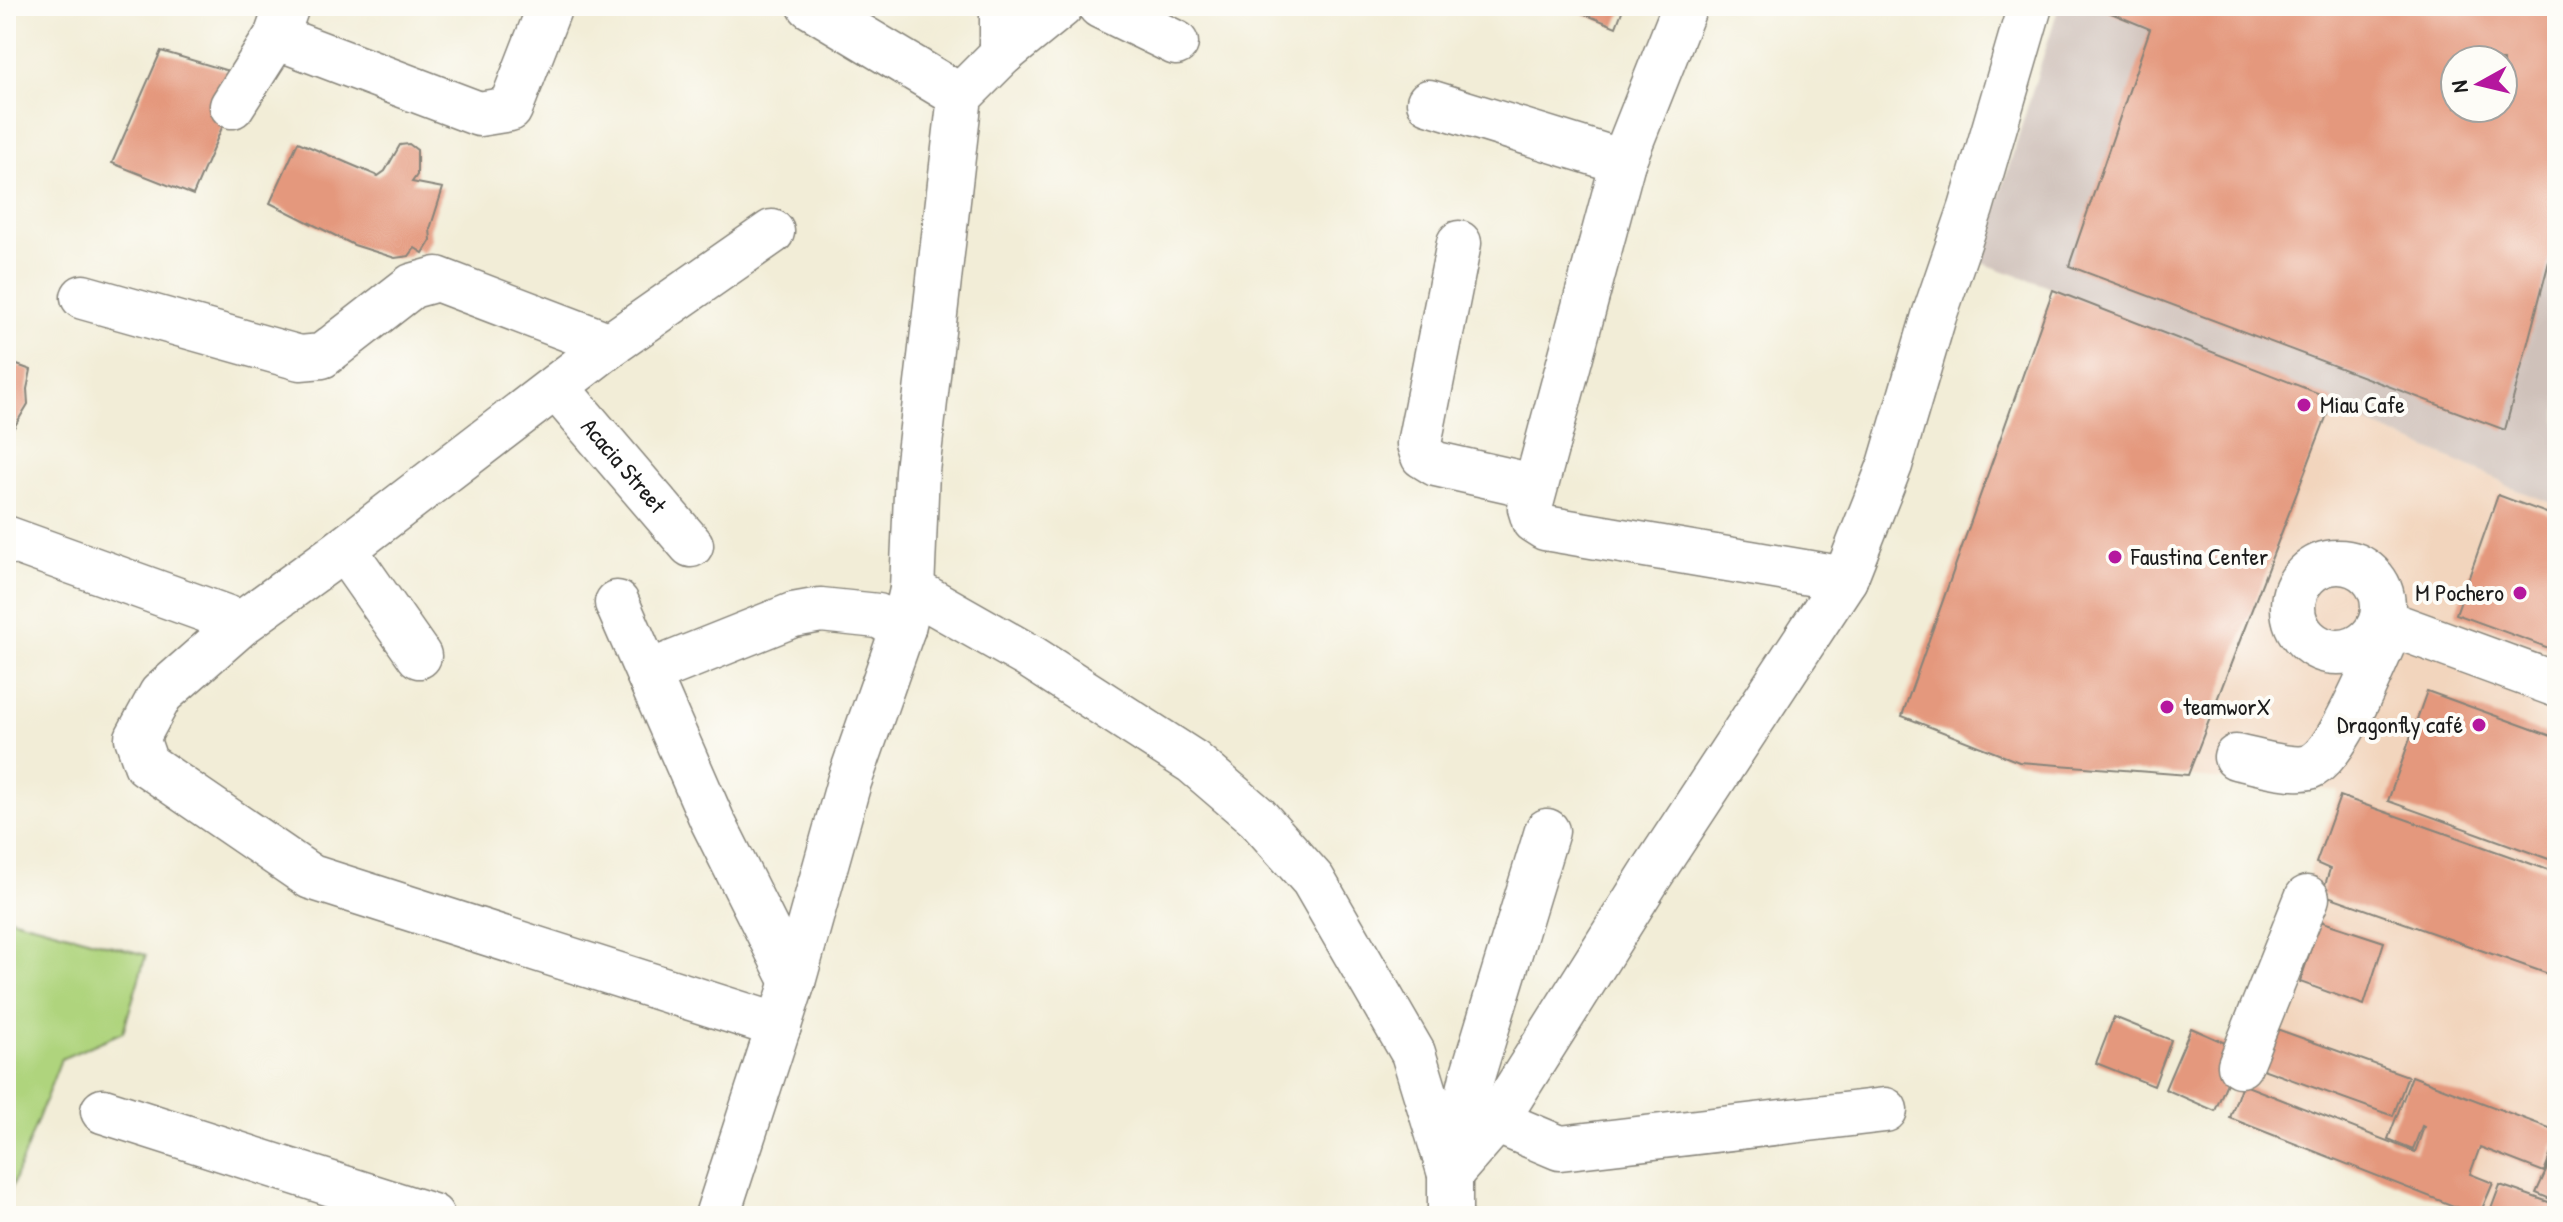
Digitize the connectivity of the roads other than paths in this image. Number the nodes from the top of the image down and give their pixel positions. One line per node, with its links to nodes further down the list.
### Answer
1 (550, 6): 8 (street)
2 (810, 6): 11 (street)
3 (1002, 6): 10 (street)
4 (1061, 6): 10 (street)
5 (1100, 6): 9 (street)
6 (1685, 6): 14 (street)
7 (2030, 6): 24 (street)
8 (282, 22): 13 (street)
9 (1176, 43)
10 (1002, 54): 11 (street)
11 (960, 96): 26 (street)
12 (1429, 102): 14 (street)
13 (232, 106)
14 (1623, 162): 20 (street)
15 (772, 232): 18 (street)
16 (1459, 243): 20 (street)
17 (83, 297): 18 (street)
18 (610, 345): 19 (street)
19 (556, 387): 22 (street, Acacia Street); 23 (street)
20 (1534, 486): 24 (street)
21 (6, 538): 27 (street)
22 (691, 545)
23 (344, 549): 27 (street); 28 (street)
24 (1845, 579): 39 (street)
25 (617, 603): 29 (street)
26 (907, 609): 29 (street); 34 (street); 40 (street)
27 (242, 623): 35 (street)
28 (419, 656)
29 (648, 673): 34 (street)
30 (2557, 685): 31 (street)
31 (2236, 757)
32 (1547, 831): 40 (street)
33 (2307, 898): 36 (street)
34 (793, 982): 35 (street)
35 (779, 1026): 42 (street)
36 (2240, 1065)
37 (1885, 1110): 39 (street)
38 (103, 1111): 41 (street)
39 (1496, 1121): 40 (street)
40 (1450, 1195)
41 (432, 1216)
42 (717, 1216)

